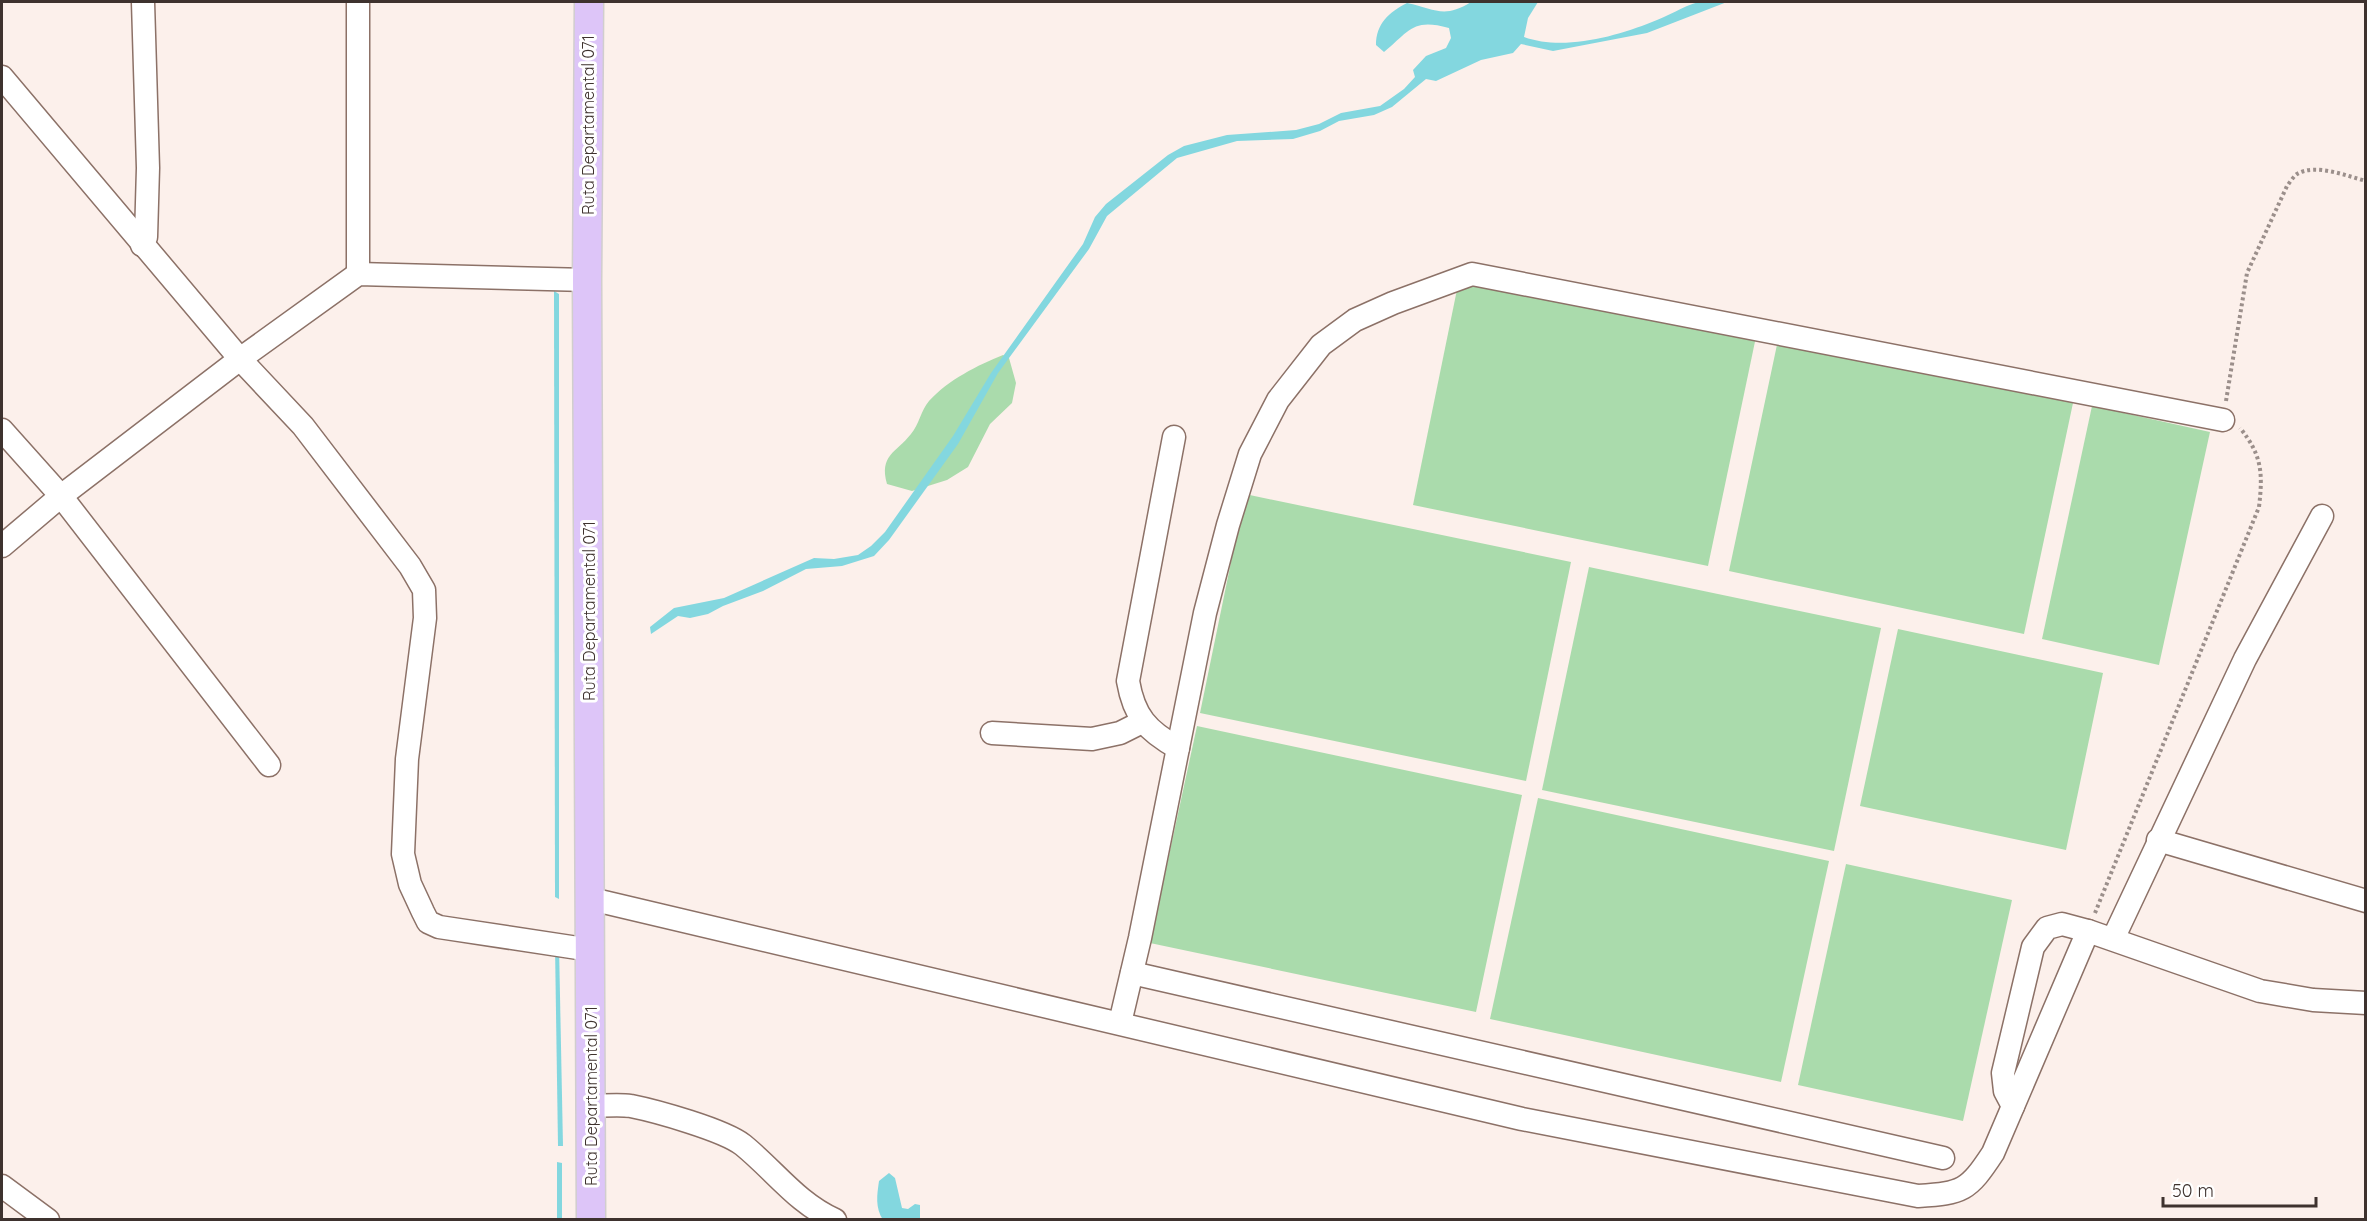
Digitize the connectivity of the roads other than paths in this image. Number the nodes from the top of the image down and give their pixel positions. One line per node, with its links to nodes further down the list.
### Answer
1 (143, 2): 5 (street)
2 (358, 2): 6 (street)
3 (589, 2): 7 (main road, Ruta Departamental 071)
4 (2, 80): 5 (street)
5 (142, 244): 8 (street)
6 (358, 274): 7 (street); 8 (street)
7 (587, 280): 20 (main road, Ruta Departamental 071)
8 (240, 359): 12 (street); 24 (street)
9 (2223, 420): 17 (street)
10 (2, 430): 12 (street)
11 (1174, 437): 15 (street)
12 (61, 496): 14 (street); 18 (street)
13 (2322, 516): 19 (street)
14 (2, 546)
15 (1142, 722): 16 (street); 17 (street)
16 (992, 733)
17 (1178, 748): 25 (street)
18 (269, 765)
19 (2158, 840): 21 (street); 23 (street)
20 (591, 899): 24 (main road, Ruta Departamental 071); 27 (street)
21 (2366, 901)
22 (2088, 931): 23 (street); 29 (street); 29 (street)
23 (2113, 939): 26 (street)
24 (591, 950): 28 (main road, Ruta Departamental 071)
25 (1132, 973): 27 (street); 30 (street)
26 (2366, 1004)
27 (1120, 1023): 29 (street)
28 (589, 1106): 33 (main road, Ruta Departamental 071); 34 (street)
29 (2013, 1106)
30 (1943, 1158)
31 (2, 1186): 32 (street)
32 (48, 1220)
33 (591, 1220)
34 (836, 1220)

